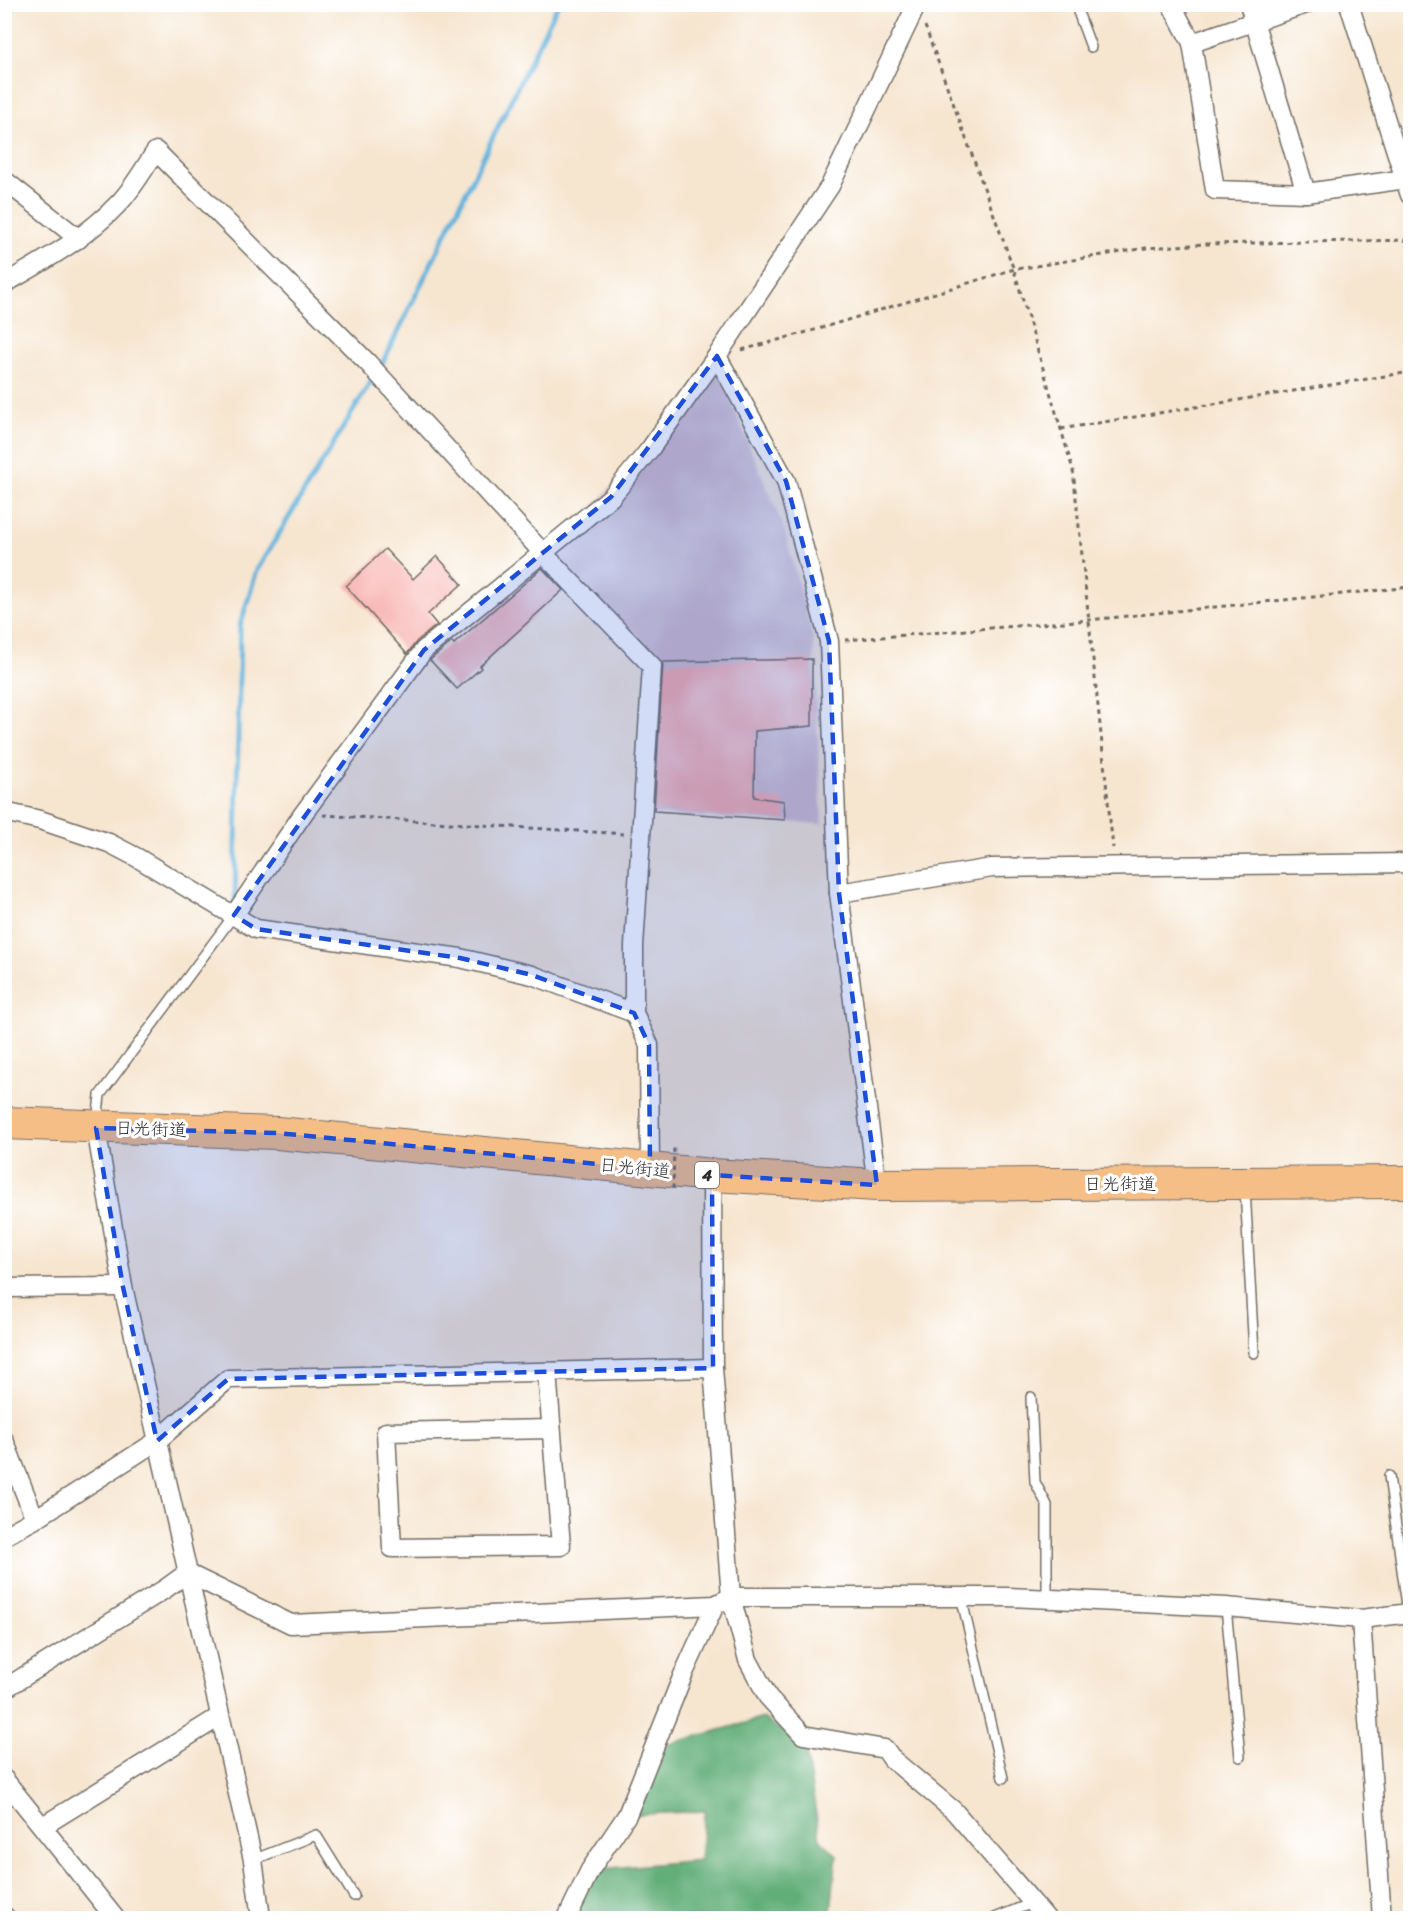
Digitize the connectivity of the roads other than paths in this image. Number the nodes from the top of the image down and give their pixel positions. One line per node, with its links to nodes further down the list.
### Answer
1 (1075, 4): 8 (lane)
2 (1171, 4): 7 (street)
3 (1306, 4): 6 (street)
4 (1349, 4): 10 (street)
5 (919, 10): 14 (street)
6 (1252, 13): 7 (street); 11 (street)
7 (1192, 43): 11 (street)
8 (1091, 47)
9 (4, 180): 12 (street)
10 (1408, 187): 11 (street)
11 (1306, 193)
12 (79, 239): 13 (street); 15 (street)
13 (4, 284)
14 (717, 356): 15 (street); 18 (street)
15 (543, 553): 19 (street); 20 (street)
16 (4, 812): 19 (street)
17 (1410, 863): 18 (street)
18 (838, 893): 27 (street)
19 (234, 915): 20 (street); 22 (lane)
20 (633, 1013): 24 (street)
21 (4, 1123): 22 (highway, 日光街道 / 4)
22 (96, 1128): 24 (highway, 日光街道 / 4); 28 (street)
23 (712, 1175): 24 (highway, 日光街道 / 4); 27 (highway, 日光街道 / 4); 31 (street)
24 (661, 1179)
25 (1410, 1182): 26 (highway, 日光街道 / 4)
26 (1244, 1183): 27 (highway, 日光街道 / 4); 30 (lane)
27 (877, 1185)
28 (123, 1287): 29 (street); 36 (street)
29 (4, 1288)
30 (1254, 1353)
31 (713, 1368): 32 (street); 43 (street)
32 (547, 1372): 34 (street); 36 (street)
33 (1032, 1397): 42 (lane)
34 (551, 1429): 34 (street)
35 (4, 1440): 38 (street)
36 (157, 1441): 38 (street); 40 (street)
37 (1389, 1476): 45 (lane)
38 (34, 1520): 39 (street)
39 (4, 1536)
40 (187, 1573): 43 (street); 47 (street); 48 (street)
41 (960, 1596): 42 (street); 43 (street); 50 (lane)
42 (1047, 1599): 44 (street)
43 (723, 1601): 55 (street); 58 (street)
44 (1226, 1607): 46 (street); 49 (lane)
45 (1409, 1613): 46 (street)
46 (1361, 1619): 61 (street)
47 (4, 1689)
48 (219, 1717): 52 (street); 53 (street)
49 (1240, 1757)
50 (1003, 1778)
51 (4, 1779): 52 (street)
52 (43, 1826): 56 (street)
53 (253, 1860): 54 (lane); 57 (street)
54 (354, 1896)
55 (1032, 1902): 59 (lane); 60 (street)
56 (116, 1918)
57 (261, 1918)
58 (567, 1918)
59 (995, 1918)
60 (1046, 1918)
61 (1382, 1918)

